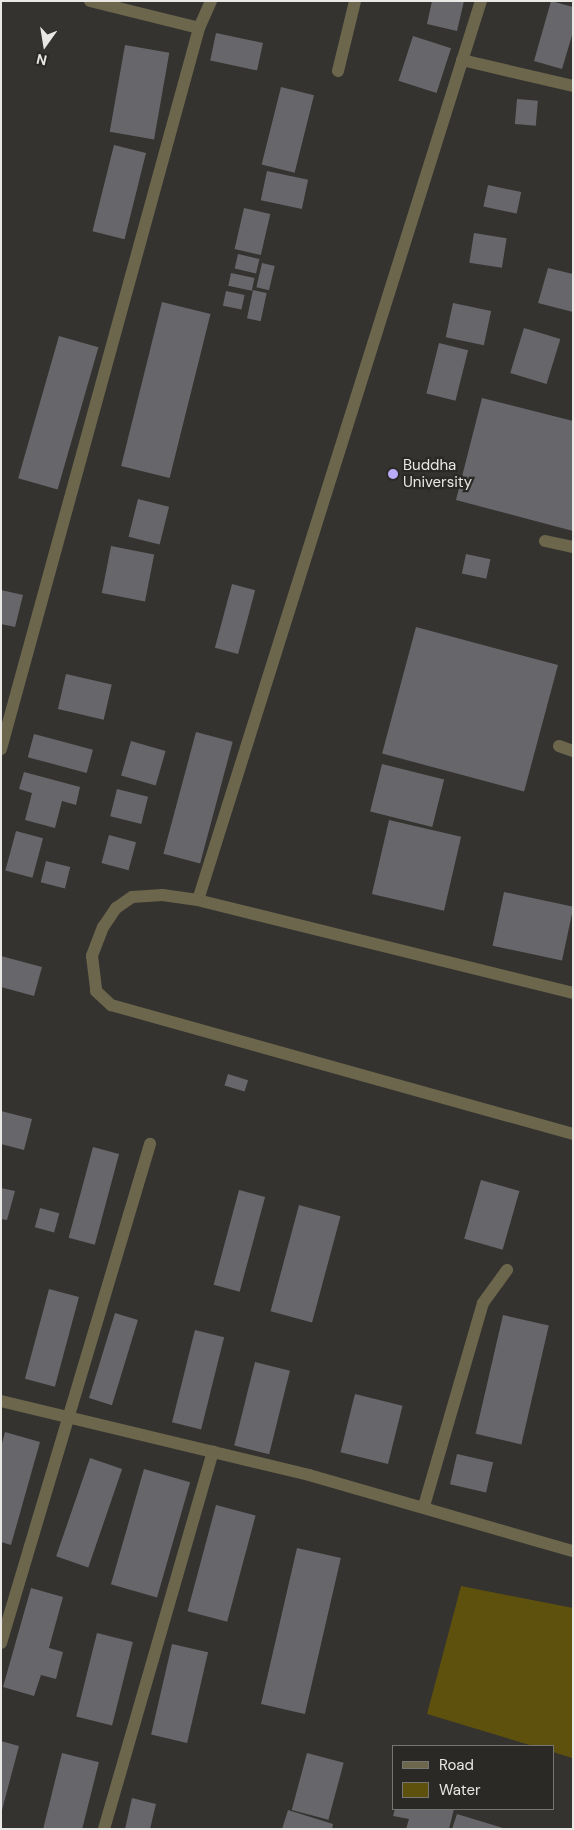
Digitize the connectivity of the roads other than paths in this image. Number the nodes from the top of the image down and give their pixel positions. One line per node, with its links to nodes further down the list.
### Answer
1 (90, 1): 5 (street)
2 (210, 1): 5 (street)
3 (355, 1): 7 (street)
4 (481, 1): 6 (street)
5 (199, 28): 12 (street)
6 (462, 60): 8 (street); 14 (street)
7 (338, 71)
8 (573, 86)
9 (546, 541): 10 (street)
10 (573, 547)
11 (559, 746): 13 (street)
12 (1, 749)
13 (573, 751)
14 (198, 900): 15 (street); 16 (street)
15 (573, 993)
16 (573, 1134)
17 (150, 1144): 20 (street)
18 (507, 1270): 22 (street)
19 (1, 1401): 20 (street)
20 (67, 1416): 21 (street); 24 (street)
21 (213, 1451): 22 (street); 25 (street)
22 (424, 1506): 23 (street)
23 (573, 1551)
24 (1, 1643)
25 (104, 1829)

